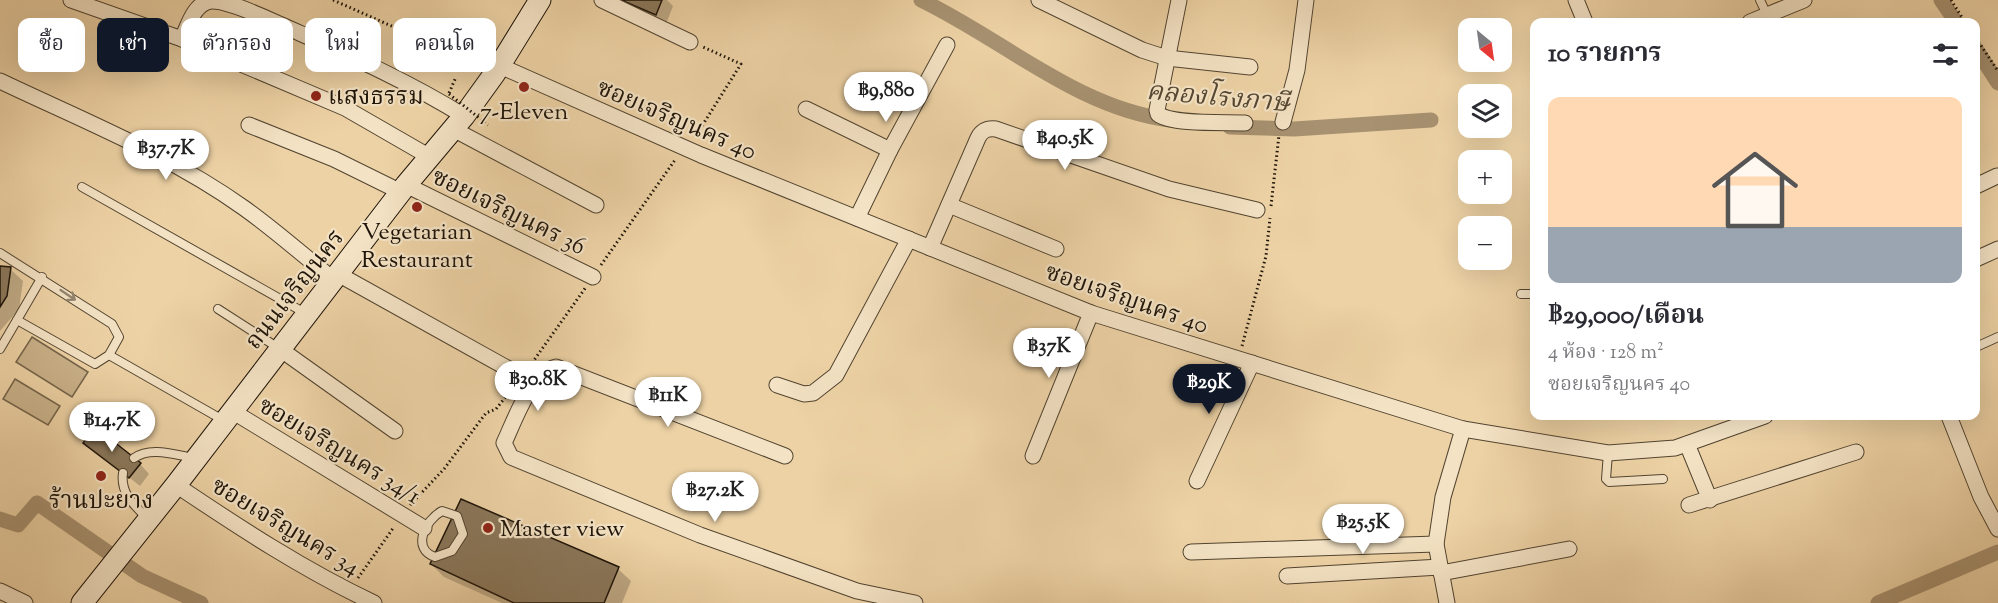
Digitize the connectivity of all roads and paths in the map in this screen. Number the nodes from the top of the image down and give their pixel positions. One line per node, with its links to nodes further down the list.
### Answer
1 (71, 0): 19 (street)
2 (333, 0): 17 (path)
3 (540, 0): 24 (main road, ถนนเจริญนคร)
4 (602, 0): 20 (street)
5 (1039, 0): 23 (street)
6 (1179, 0): 23 (street)
7 (1306, 0): 35 (street)
8 (1576, 0): 15 (street)
9 (1760, 0): 12 (lane)
10 (1804, 0): 12 (street)
11 (1951, 0): 16 (path)
12 (1772, 17)
13 (194, 18): 14 (street)
14 (265, 18)
15 (1583, 18)
16 (1962, 18)
17 (393, 27)
18 (293, 30): 31 (street)
19 (181, 39)
20 (690, 42)
21 (1980, 44): 26 (path)
22 (947, 45): 36 (street)
23 (1167, 58): 25 (street); 32 (street)
24 (500, 66): 31 (main road, ถนนเจริญนคร); 45 (street, ซอยเจริญนคร 40)
25 (1250, 67)
26 (1998, 71)
27 (260, 72): 37 (street)
28 (456, 77): 33 (path, bridge)
29 (0, 81): 53 (street)
30 (806, 109): 36 (street)
31 (458, 123): 37 (main road, ถนนเจริญนคร); 42 (street)
32 (1245, 123)
33 (488, 124)
34 (249, 125): 41 (street, ซอยเจริญนคร 36)
35 (1281, 128): 66 (path)
36 (890, 150): 45 (street)
37 (430, 157): 41 (main road, ถนนเจริญนคร)
38 (1997, 176): 39 (street)
39 (1980, 184)
40 (82, 187): 59 (lane)
41 (404, 189): 53 (main road, ถนนเจริญนคร); 54 (street, ซอยเจริญนคร 36)
42 (596, 205)
43 (949, 205): 44 (street); 47 (street); 48 (street)
44 (1257, 210)
45 (857, 218): 46 (street, ซอยเจริญนคร 40)
46 (909, 239): 47 (street, ซอยเจริญนคร 40); 68 (street)
47 (930, 248): 58 (street, ซอยเจริญนคร 40)
48 (1056, 249)
49 (1998, 249): 51 (street)
50 (0, 253): 52 (lane)
51 (1980, 257)
52 (42, 277): 60 (lane); 65 (lane, one-way to 65)
53 (336, 277): 59 (main road, ถนนเจริญนคร); 67 (street)
54 (593, 277): 67 (path)
55 (1521, 294): 56 (lane)
56 (1530, 294)
57 (218, 309): 64 (lane)
58 (1091, 313): 66 (street, ซอยเจริญนคร 40); 78 (street)
59 (307, 314): 64 (main road, ถนนเจริญนคร)
60 (17, 320): 63 (lane); 65 (lane)
61 (1998, 338): 62 (lane)
62 (1980, 345)
63 (0, 349)
64 (280, 349): 69 (main road, ถนนเจริญนคร); 73 (street)
65 (109, 355): 69 (lane)
66 (1245, 361): 72 (street, ซอยเจริญนคร 40); 83 (street)
67 (529, 380): 77 (street); 87 (path); 101 (street)
68 (777, 385)
69 (229, 416): 80 (main road, ถนนเจริญนคร); 87 (street, ซอยเจริญนคร 34/1)
70 (1754, 420): 74 (street, ซอยเจริญนคร 40)
71 (1951, 420): 90 (street)
72 (1463, 429): 76 (street, ซอยเจริญนคร 40); 91 (street)
73 (395, 431)
74 (1687, 444): 76 (street, ซอยเจริญนคร 40); 85 (street)
75 (1856, 452): 85 (street)
76 (1608, 453): 82 (lane)
77 (785, 456)
78 (1034, 456)
79 (134, 458): 80 (lane)
80 (195, 458): 84 (main road, ถนนเจริญนคร)
81 (123, 473): 88 (lane)
82 (1663, 479)
83 (1197, 481)
84 (176, 485): 88 (main road, ถนนเจริญนคร); 97 (street, ซอยเจริญนคร 34)
85 (1710, 500): 86 (street)
86 (1689, 506)
87 (402, 515): 89 (street, ซอยเจริญนคร 34/1); 97 (path)
88 (148, 519): 99 (main road, ถนนเจริญนคร)
89 (424, 528): 89 (lane)
90 (1998, 529)
91 (1436, 544): 93 (street); 94 (street)
92 (1569, 549): 94 (street)
93 (1191, 552)
94 (1440, 570): 95 (street); 102 (street)
95 (1287, 576)
96 (0, 591): 98 (street)
97 (350, 591): 100 (street, ซอยเจริญนคร 34)
98 (25, 603)
99 (82, 603)
100 (374, 603)
101 (915, 603)
102 (1447, 603)

